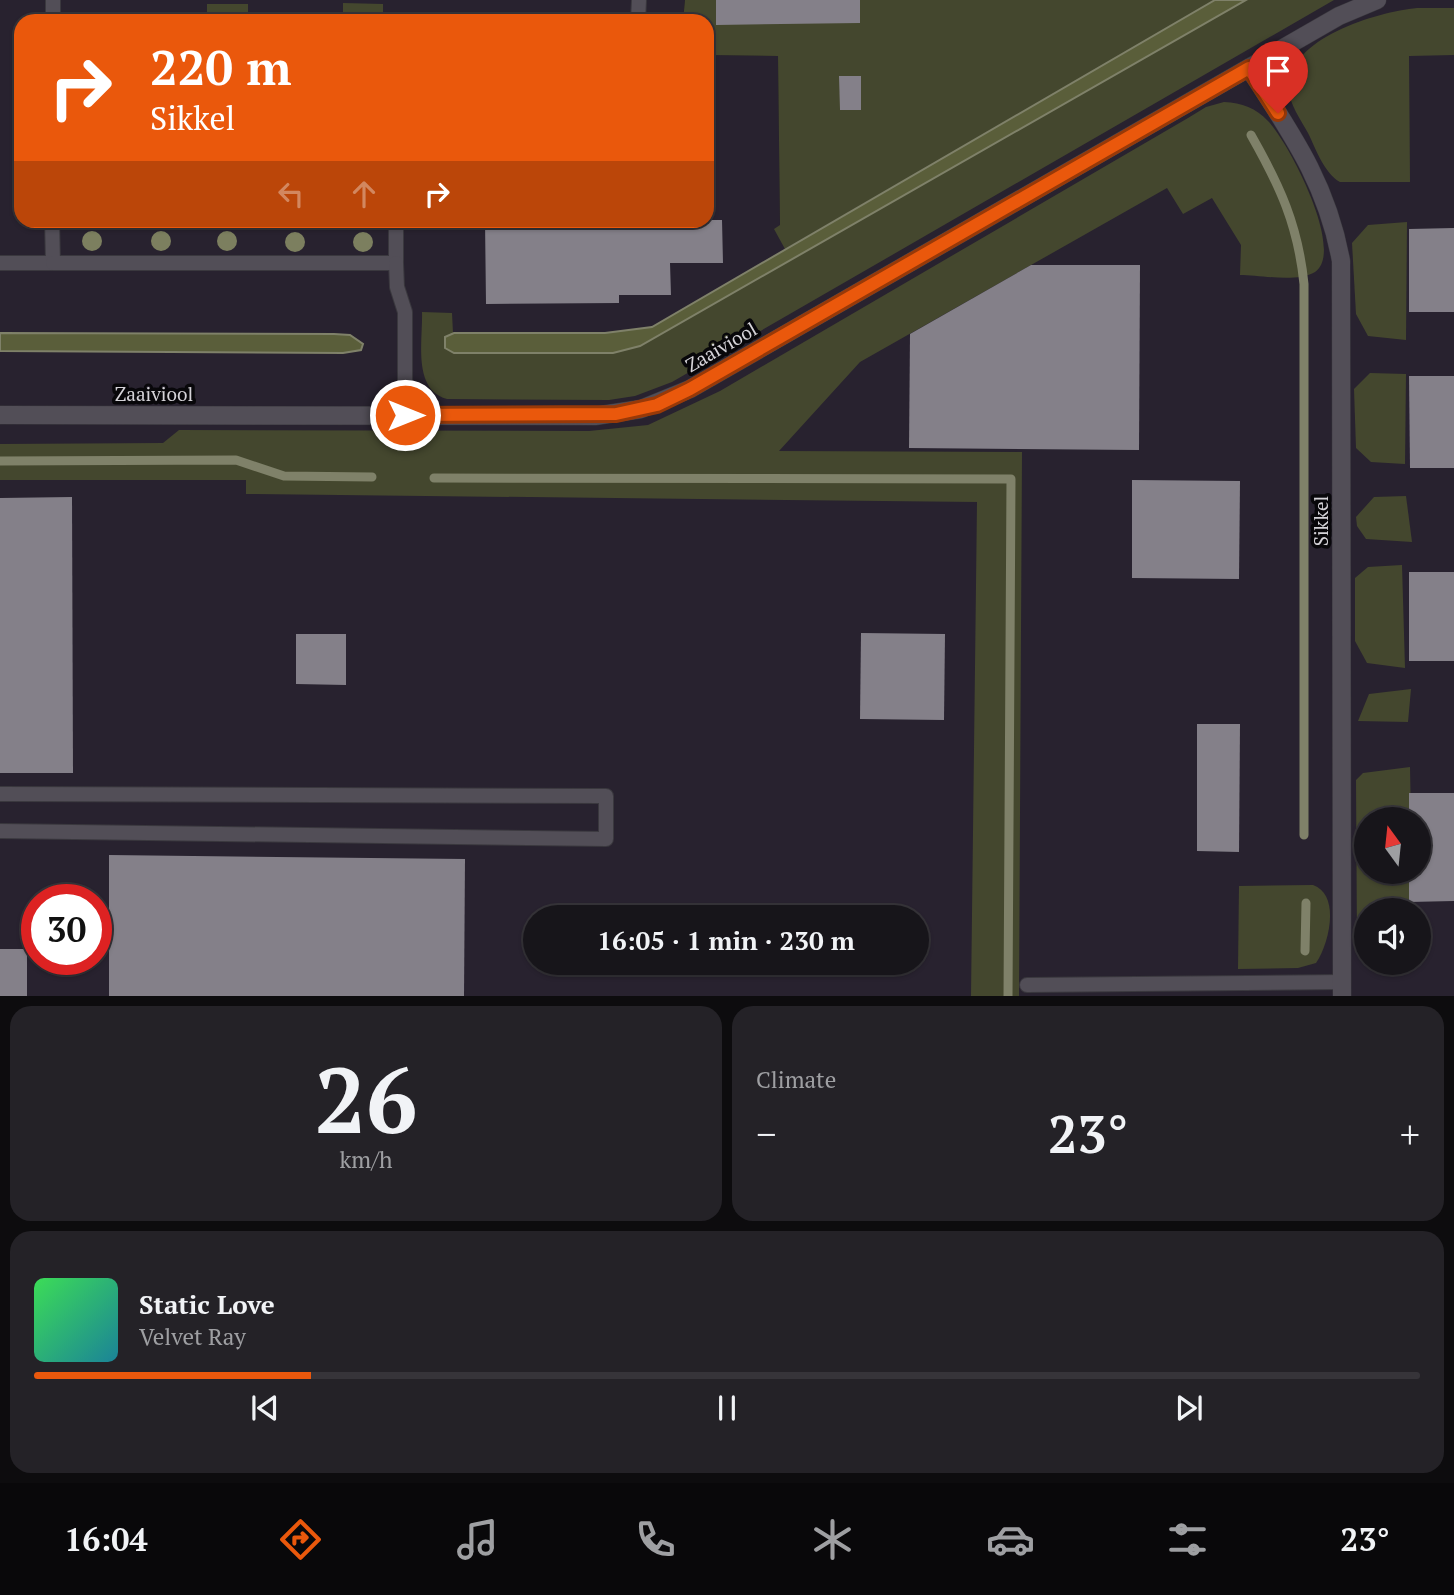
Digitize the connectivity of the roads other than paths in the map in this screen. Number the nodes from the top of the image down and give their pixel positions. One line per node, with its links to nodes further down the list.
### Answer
1 (1377, 0): 2 (street, Zaaiviool)
2 (1249, 68): 9 (street, Zaaiviool); 13 (street, Sikkel)
3 (52, 228): 6 (lane)
4 (396, 228): 7 (lane)
5 (0, 262): 6 (lane)
6 (53, 263): 7 (lane)
7 (396, 263): 9 (lane)
8 (0, 415): 9 (street, Zaaiviool)
9 (405, 415)
10 (0, 794): 11 (lane)
11 (0, 831)
12 (1027, 985): 13 (lane)
13 (1342, 989)

